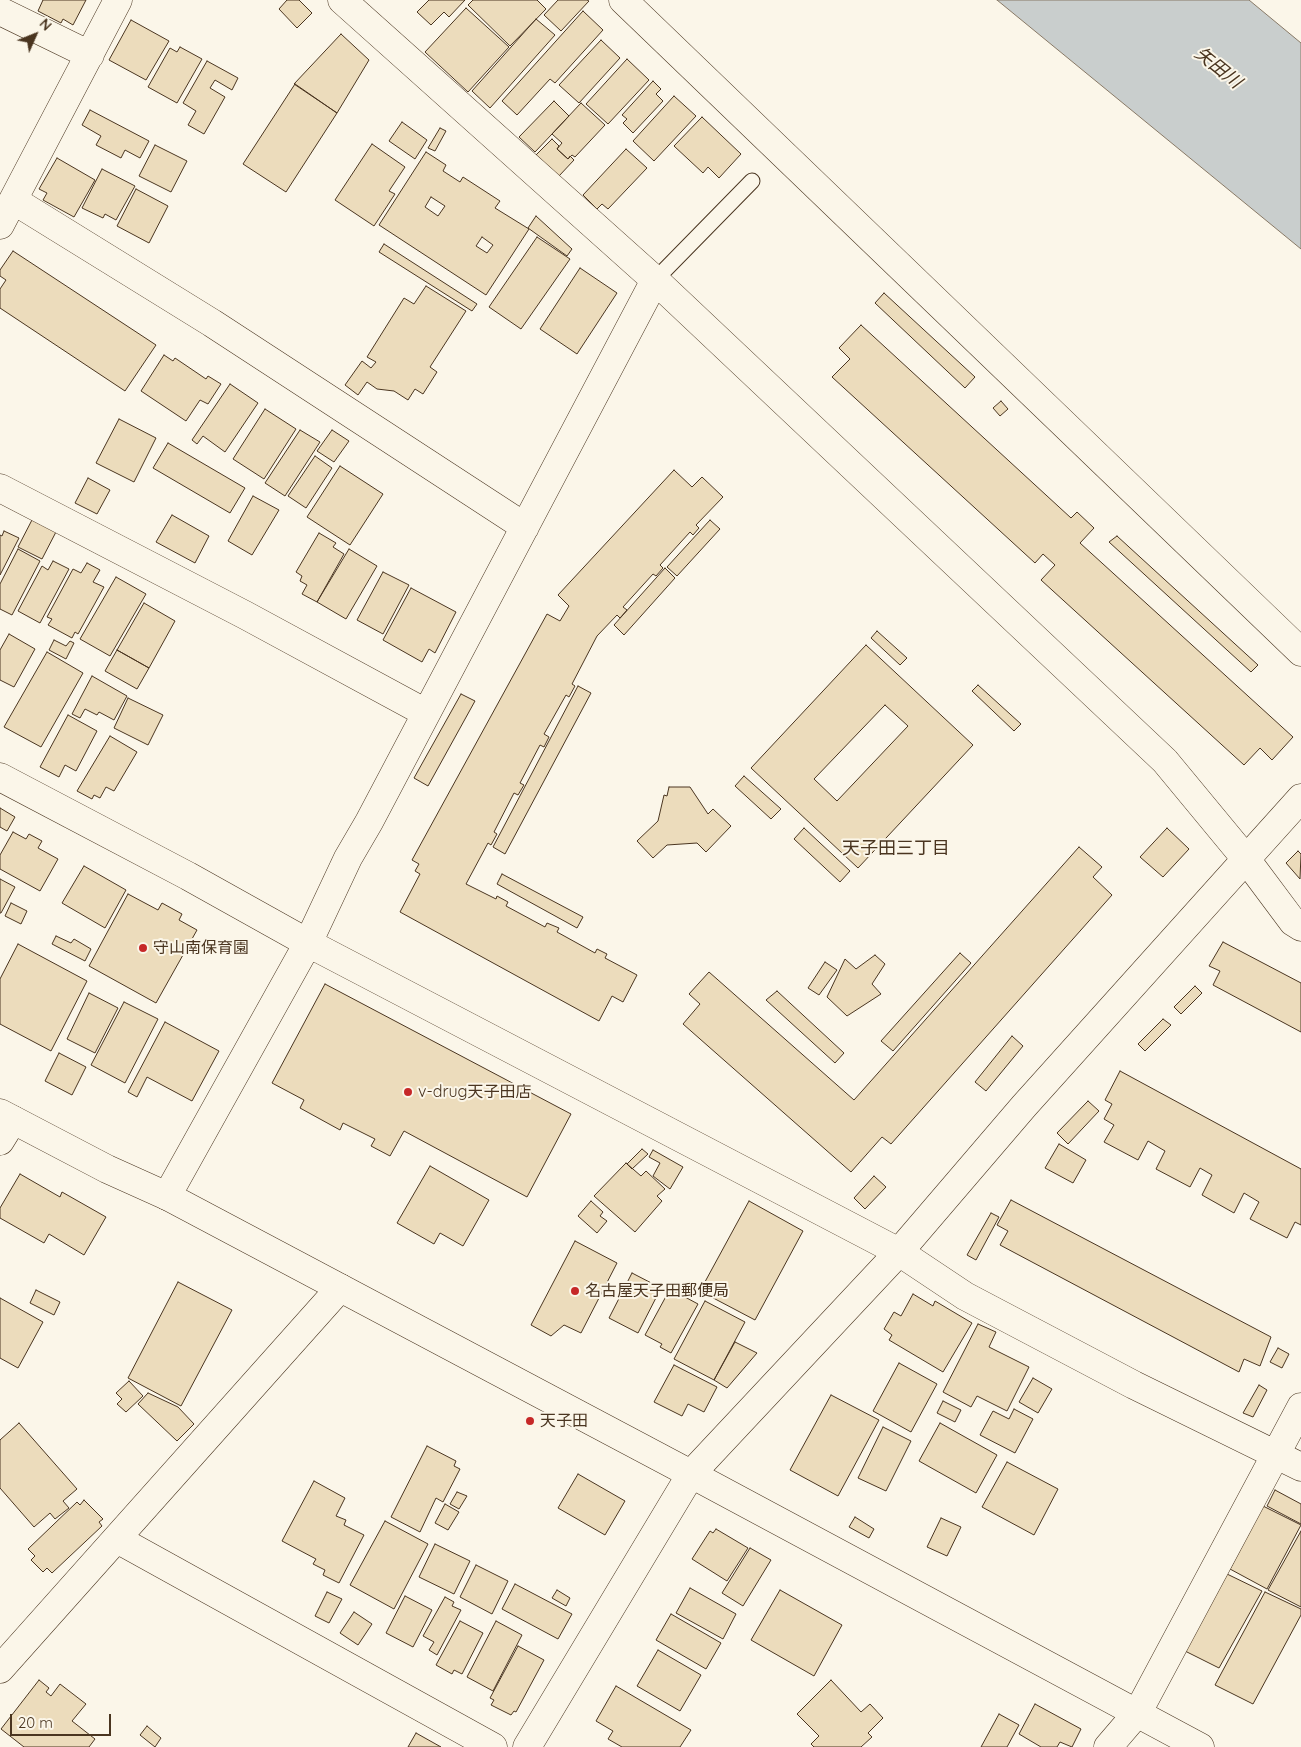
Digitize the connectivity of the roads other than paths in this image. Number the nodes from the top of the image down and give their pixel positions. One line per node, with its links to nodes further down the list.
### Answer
1 (118, 0): 5 (street)
2 (342, 0): 9 (street)
3 (623, 0): 12 (street)
4 (0, 11): 5 (street)
5 (90, 54): 7 (street)
6 (752, 181): 9 (lane)
7 (14, 200): 8 (street); 11 (street)
8 (0, 226)
9 (655, 280): 11 (street); 16 (street)
10 (0, 488): 13 (street)
11 (525, 527): 13 (street)
12 (1301, 652)
13 (426, 713): 18 (street)
14 (0, 777): 18 (street)
15 (1301, 798): 16 (street)
16 (1246, 859): 17 (street); 21 (street)
17 (1301, 926)
18 (308, 943): 20 (street); 21 (street)
19 (4, 1125): 20 (street)
20 (167, 1196): 22 (street)
21 (900, 1252): 24 (street); 26 (street)
22 (340, 1288): 26 (street); 27 (street)
23 (1301, 1406): 24 (street)
24 (1276, 1454): 25 (street); 29 (street)
25 (1301, 1467)
26 (691, 1474): 29 (street); 31 (street)
27 (117, 1539): 28 (street); 30 (street)
28 (0, 1669)
29 (1138, 1712): 32 (street); 33 (street)
30 (494, 1747)
31 (526, 1747)
32 (1108, 1747)
33 (1200, 1747)

